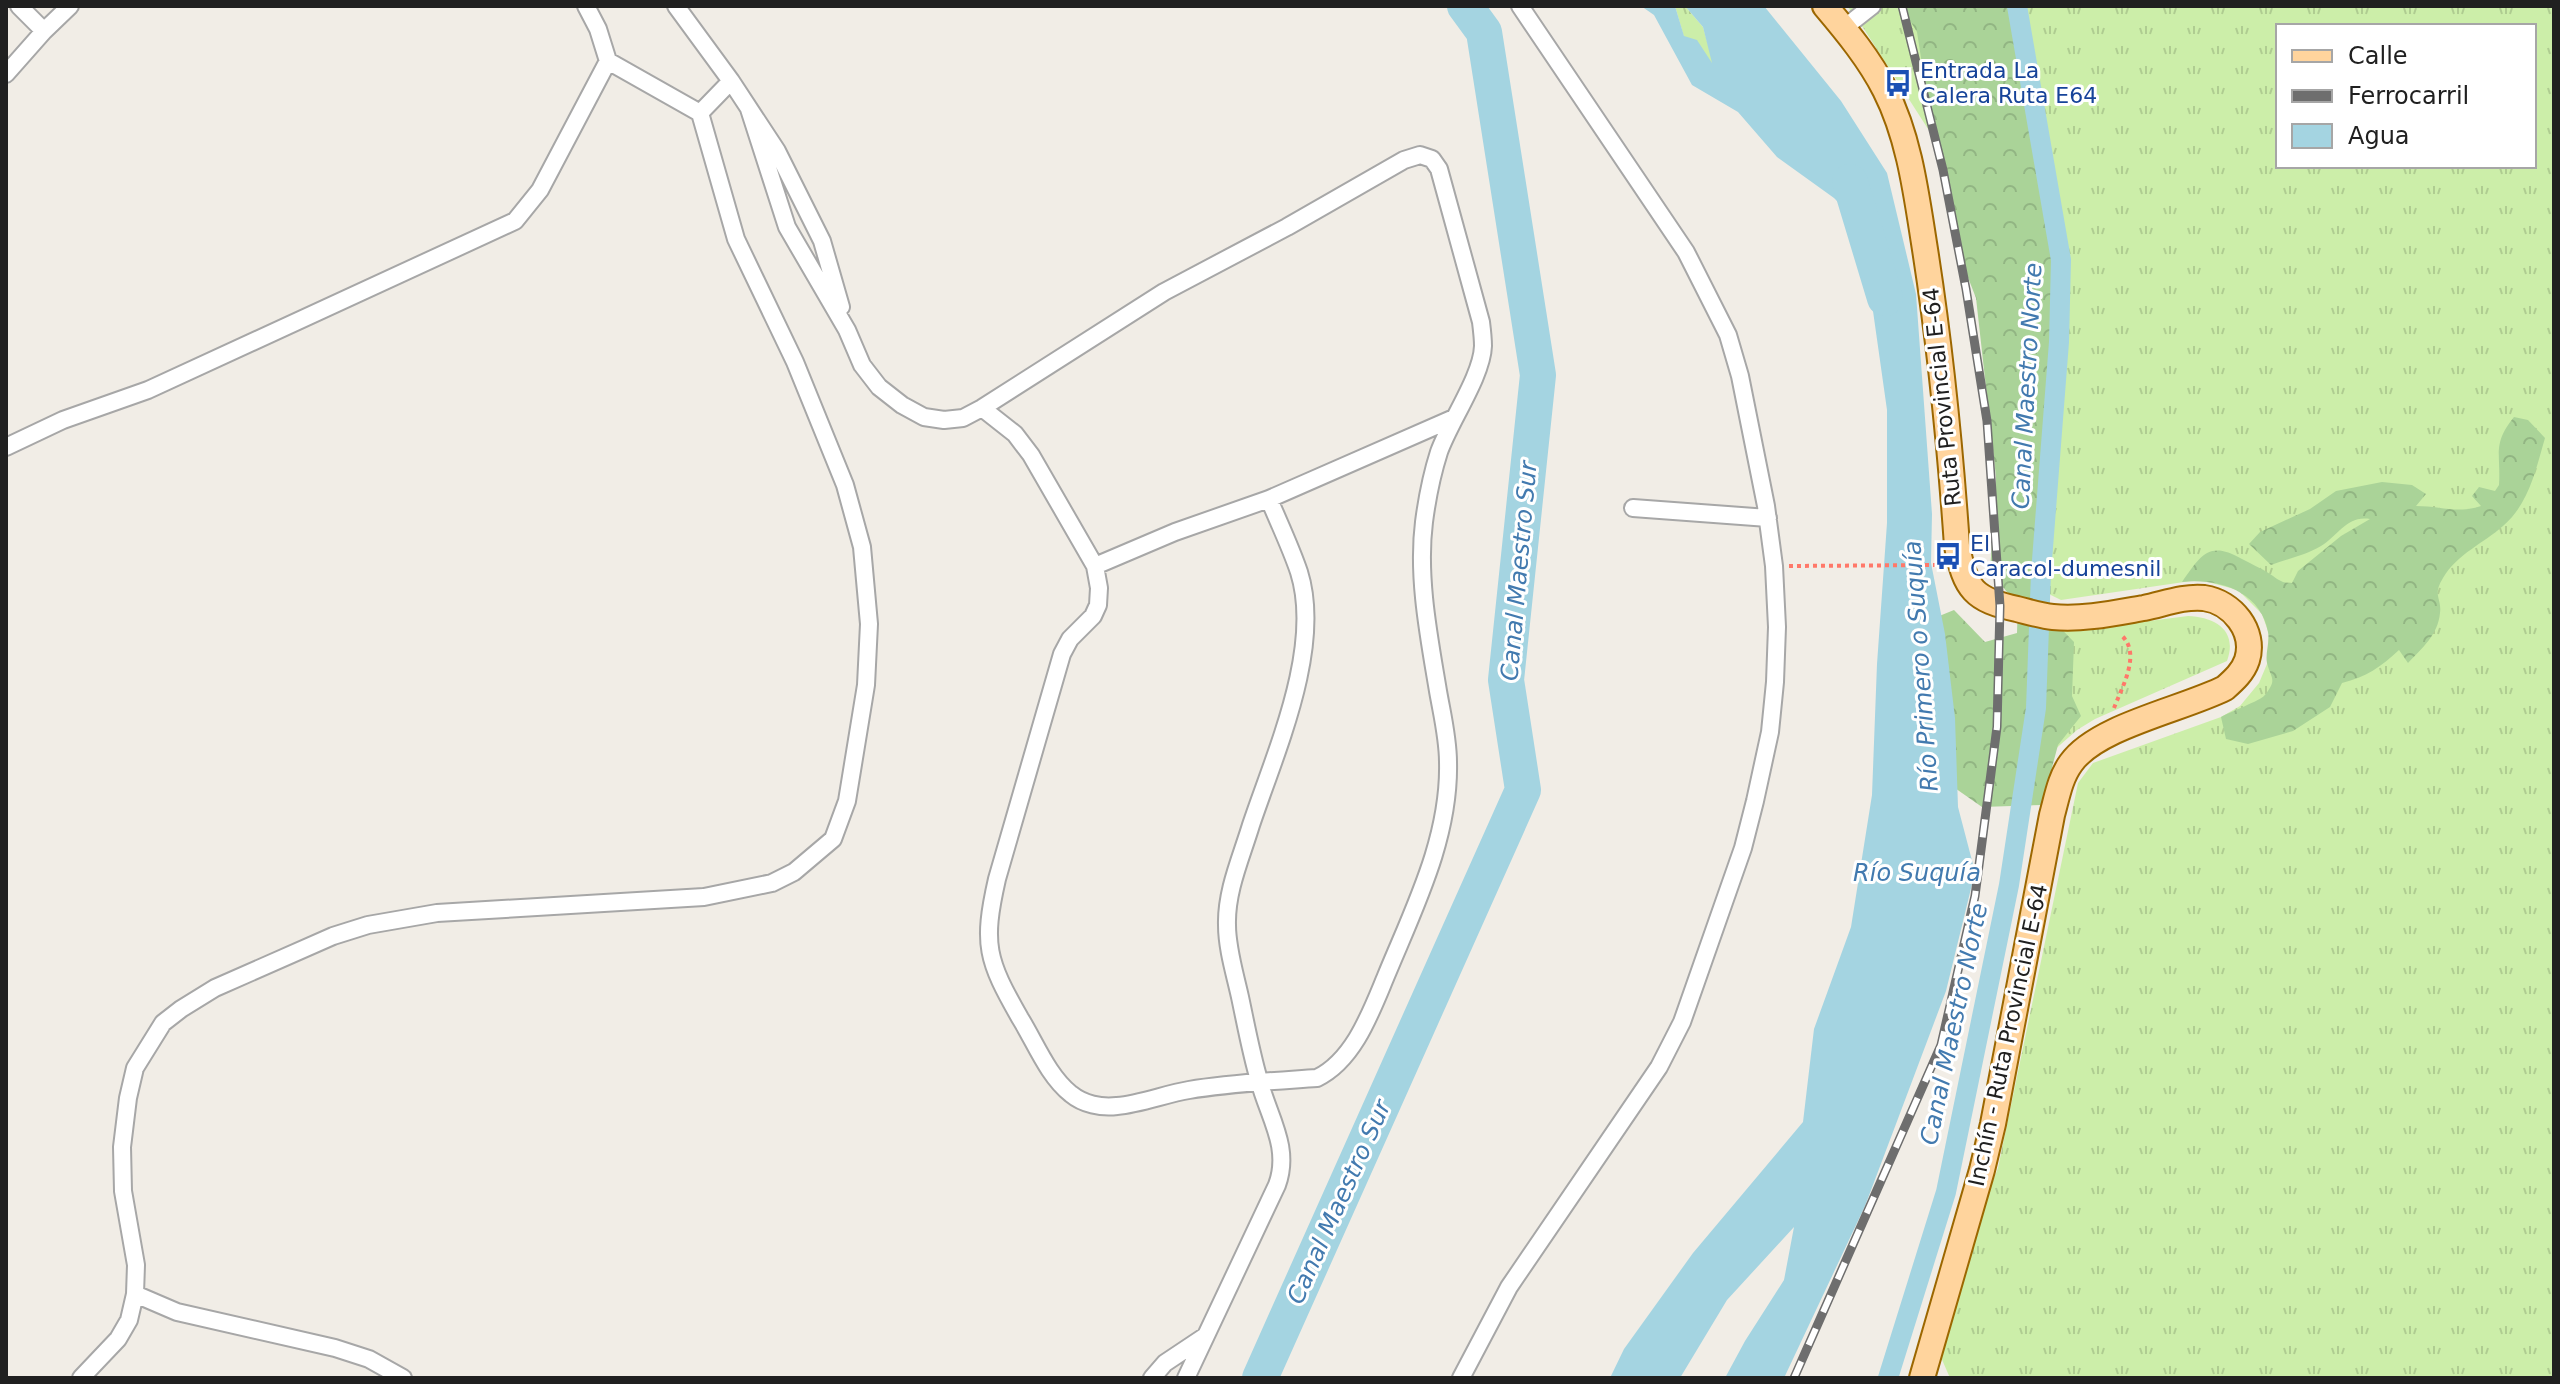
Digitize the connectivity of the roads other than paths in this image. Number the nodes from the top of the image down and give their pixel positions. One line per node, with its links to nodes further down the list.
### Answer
1 (19, 6): 9 (street)
2 (70, 6): 9 (street)
3 (586, 6): 10 (street)
4 (676, 6): 12 (street)
5 (1520, 6): 21 (street)
6 (1825, 6): 8 (main road, Ruta Provincial E-64)
7 (1872, 6): 8 (street)
8 (1844, 28): 23 (main road, Ruta Provincial E-64)
9 (44, 31): 11 (street)
10 (608, 61): 14 (street); 18 (street)
11 (6, 74)
12 (731, 81): 13 (street); 14 (street)
13 (749, 109): 15 (street); 15 (street)
14 (700, 113): 25 (street)
15 (847, 330): 16 (street)
16 (982, 408): 17 (street); 22 (street)
17 (1454, 418): 19 (street); 24 (street)
18 (6, 447)
19 (1269, 499): 22 (street); 24 (street)
20 (1633, 508): 21 (street)
21 (1768, 518): 31 (street)
22 (1095, 566): 24 (street)
23 (2100, 740): 32 (main road, Inchín - Ruta Provincial E-64)
24 (1259, 1082): 26 (street)
25 (135, 1294): 27 (street); 28 (street)
26 (1205, 1336): 29 (street); 30 (street)
27 (81, 1378)
28 (403, 1378)
29 (1152, 1378)
30 (1186, 1378)
31 (1461, 1378)
32 (1922, 1378)

